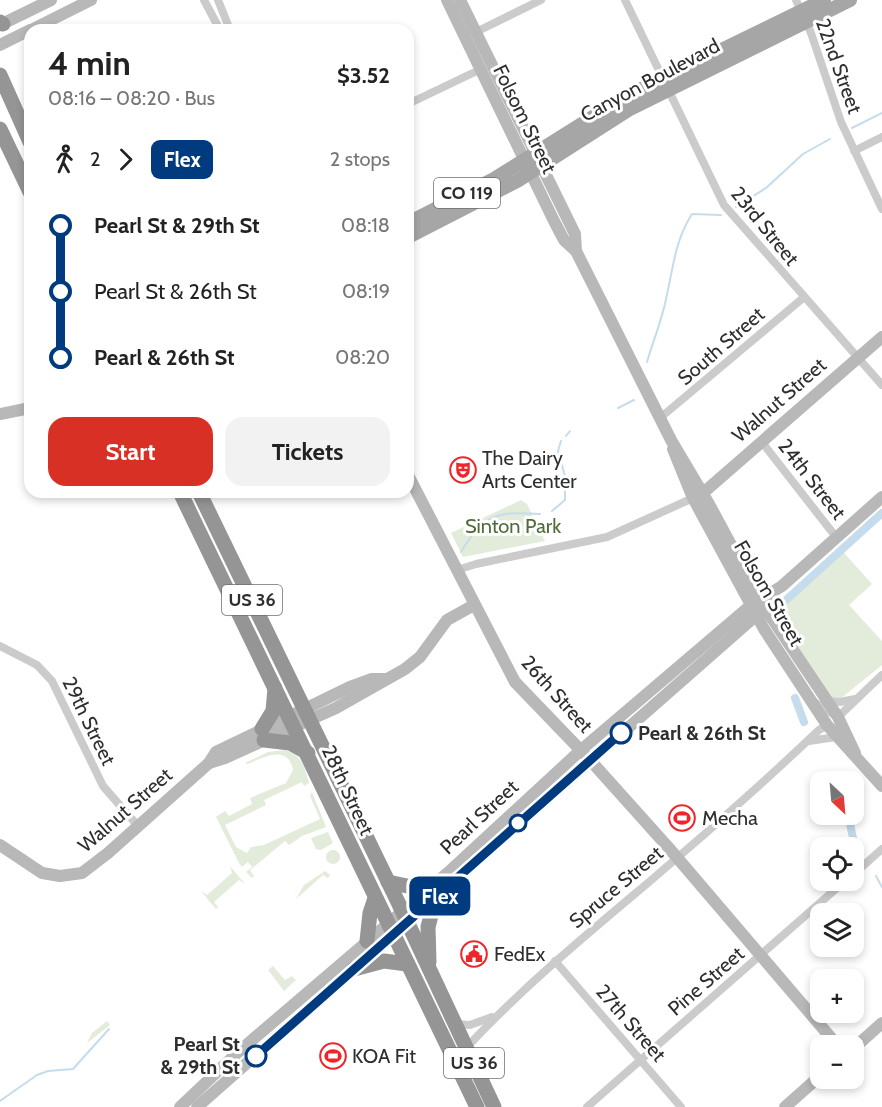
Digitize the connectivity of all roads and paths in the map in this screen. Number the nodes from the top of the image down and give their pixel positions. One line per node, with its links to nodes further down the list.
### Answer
1 (51, 0): 11 (main road)
2 (91, 0): 12 (main road)
3 (204, 0): 13 (street)
4 (218, 0): 14 (street)
5 (541, 0): 15 (street)
6 (625, 0): 20 (street, 23rd Street)
7 (824, 0): 10 (main road, Canyon Boulevard / CO 119)
8 (850, 0): 10 (main road, Canyon Boulevard / CO 119)
9 (451, 1): 15 (main road, Folsom Street); 18 (main road, Folsom Street)
10 (801, 11): 20 (main road, Canyon Boulevard / CO 119); 25 (street, 22nd Street)
11 (1, 24)
12 (42, 24)
13 (217, 24)
14 (228, 24)
15 (476, 32): 26 (main road, Folsom Street)
16 (24, 33): 17 (main road)
17 (0, 45)
18 (479, 70): 21 (street); 26 (main road, Folsom Street)
19 (0, 75): 23 (highway)
20 (664, 84): 26 (main road, Canyon Boulevard / CO 119); 31 (street, 23rd Street)
21 (414, 101)
22 (0, 129): 27 (highway)
23 (24, 129)
24 (882, 137): 25 (street)
25 (854, 151): 28 (street, 22nd Street)
26 (532, 164): 29 (main road, Canyon Boulevard / CO 119); 30 (main road, Canyon Boulevard / CO 119); 37 (main road, Folsom Street)
27 (24, 179)
28 (882, 209)
29 (414, 220)
30 (414, 233)
31 (802, 297): 33 (street, 23rd Street); 37 (street, South Street)
32 (882, 337): 33 (main road, Walnut Street)
33 (857, 358): 34 (street, 23rd Street); 38 (main road, Walnut Street)
34 (882, 385)
35 (24, 409): 36 (main road)
36 (0, 414)
37 (660, 418): 40 (main road, Folsom Street)
38 (761, 441): 40 (main road, Walnut Street); 44 (street, 24th Street)
39 (414, 487): 45 (main road, 26th Street)
40 (698, 495): 45 (street, Walnut Street); 47 (main road, Folsom Street)
41 (882, 497): 44 (main road, Pearl Street)
42 (183, 498): 51 (highway, 28th Street / US 36)
43 (202, 498): 56 (highway, 28th Street / US 36)
44 (836, 537): 47 (main road, Pearl Street)
45 (457, 570): 46 (main road, 26th Street)
46 (474, 606): 56 (main road, Walnut Street); 64 (main road, 26th Street)
47 (758, 607): 49 (main road, Pearl Street); 53 (main road, Folsom Street); 54 (main road, Folsom Street); 55 (main road, Pearl Street)
48 (0, 646): 69 (street, 29th Street)
49 (686, 661): 55 (main road); 64 (main road, Pearl Street)
50 (882, 675): 52 (street)
51 (275, 685): 58 (highway, 28th Street / US 36); 60 (highway)
52 (855, 699): 54 (street); 57 (street)
53 (811, 700): 57 (street); 59 (main road, Folsom Street)
54 (827, 700): 57 (main road, Folsom Street)
55 (656, 703): 66 (main road, Pearl Street)
56 (307, 714): 58 (main road, Walnut Street); 75 (highway, 28th Street / US 36)
57 (842, 715): 63 (main road, Folsom Street)
58 (292, 720): 60 (main road, Walnut Street); 65 (highway, 28th Street / US 36)
59 (823, 728): 61 (main road, Folsom Street); 62 (street, Spruce Street); 63 (street)
60 (263, 735): 65 (highway); 69 (main road, Walnut Street)
61 (836, 737): 62 (street); 63 (main road, Folsom Street)
62 (808, 741): 73 (street, Spruce Street)
63 (853, 748): 68 (main road, Folsom Street)
64 (581, 750): 66 (main road, 26th Street); 67 (main road, Pearl Street)
65 (308, 753): 78 (highway, 28th Street / US 36)
66 (590, 760): 70 (main road, Pearl Street); 73 (main road, 26th Street)
67 (542, 785): 70 (main road); 77 (main road, Pearl Street)
68 (882, 786)
69 (138, 826): 71 (main road, Walnut Street)
70 (501, 841): 77 (main road, Pearl Street)
71 (0, 845)
72 (882, 849): 74 (street)
73 (677, 858): 82 (main road, 26th Street); 83 (street, Spruce Street)
74 (864, 865)
75 (388, 882): 77 (highway); 79 (highway, 28th Street / US 36)
76 (834, 891): 82 (street, Pine Street)
77 (434, 893): 79 (main road, Pearl Street); 85 (highway)
78 (375, 898): 80 (highway, 28th Street / US 36); 81 (highway)
79 (405, 918): 80 (main road, Pearl Street); 85 (highway, 28th Street / US 36)
80 (390, 930): 81 (main road, Pearl Street); 84 (highway, 28th Street / US 36); 86 (main road, Pearl Street)
81 (367, 941): 95 (main road, Pearl Street)
82 (760, 956): 90 (main road, 26th Street); 93 (street, Pine Street)
83 (555, 961): 87 (street, Spruce Street); 93 (street, 27th Street)
84 (407, 964): 86 (highway); 97 (highway, 28th Street / US 36)
85 (428, 965): 89 (highway, 28th Street / US 36)
86 (354, 969): 96 (main road, Pearl Street)
87 (500, 1012): 89 (street, Spruce Street); 92 (street, Spruce Street)
88 (882, 1023): 91 (main road)
89 (456, 1024): 92 (highway, 28th Street / US 36)
90 (828, 1035)
91 (864, 1039)
92 (467, 1047): 98 (highway, 28th Street / US 36)
93 (640, 1060): 99 (street, Pine Street); 100 (street, 27th Street)
94 (810, 1085): 101 (main road)
95 (180, 1107)
96 (197, 1107)
97 (477, 1107)
98 (494, 1107)
99 (587, 1107)
100 (681, 1107)
101 (785, 1107)

